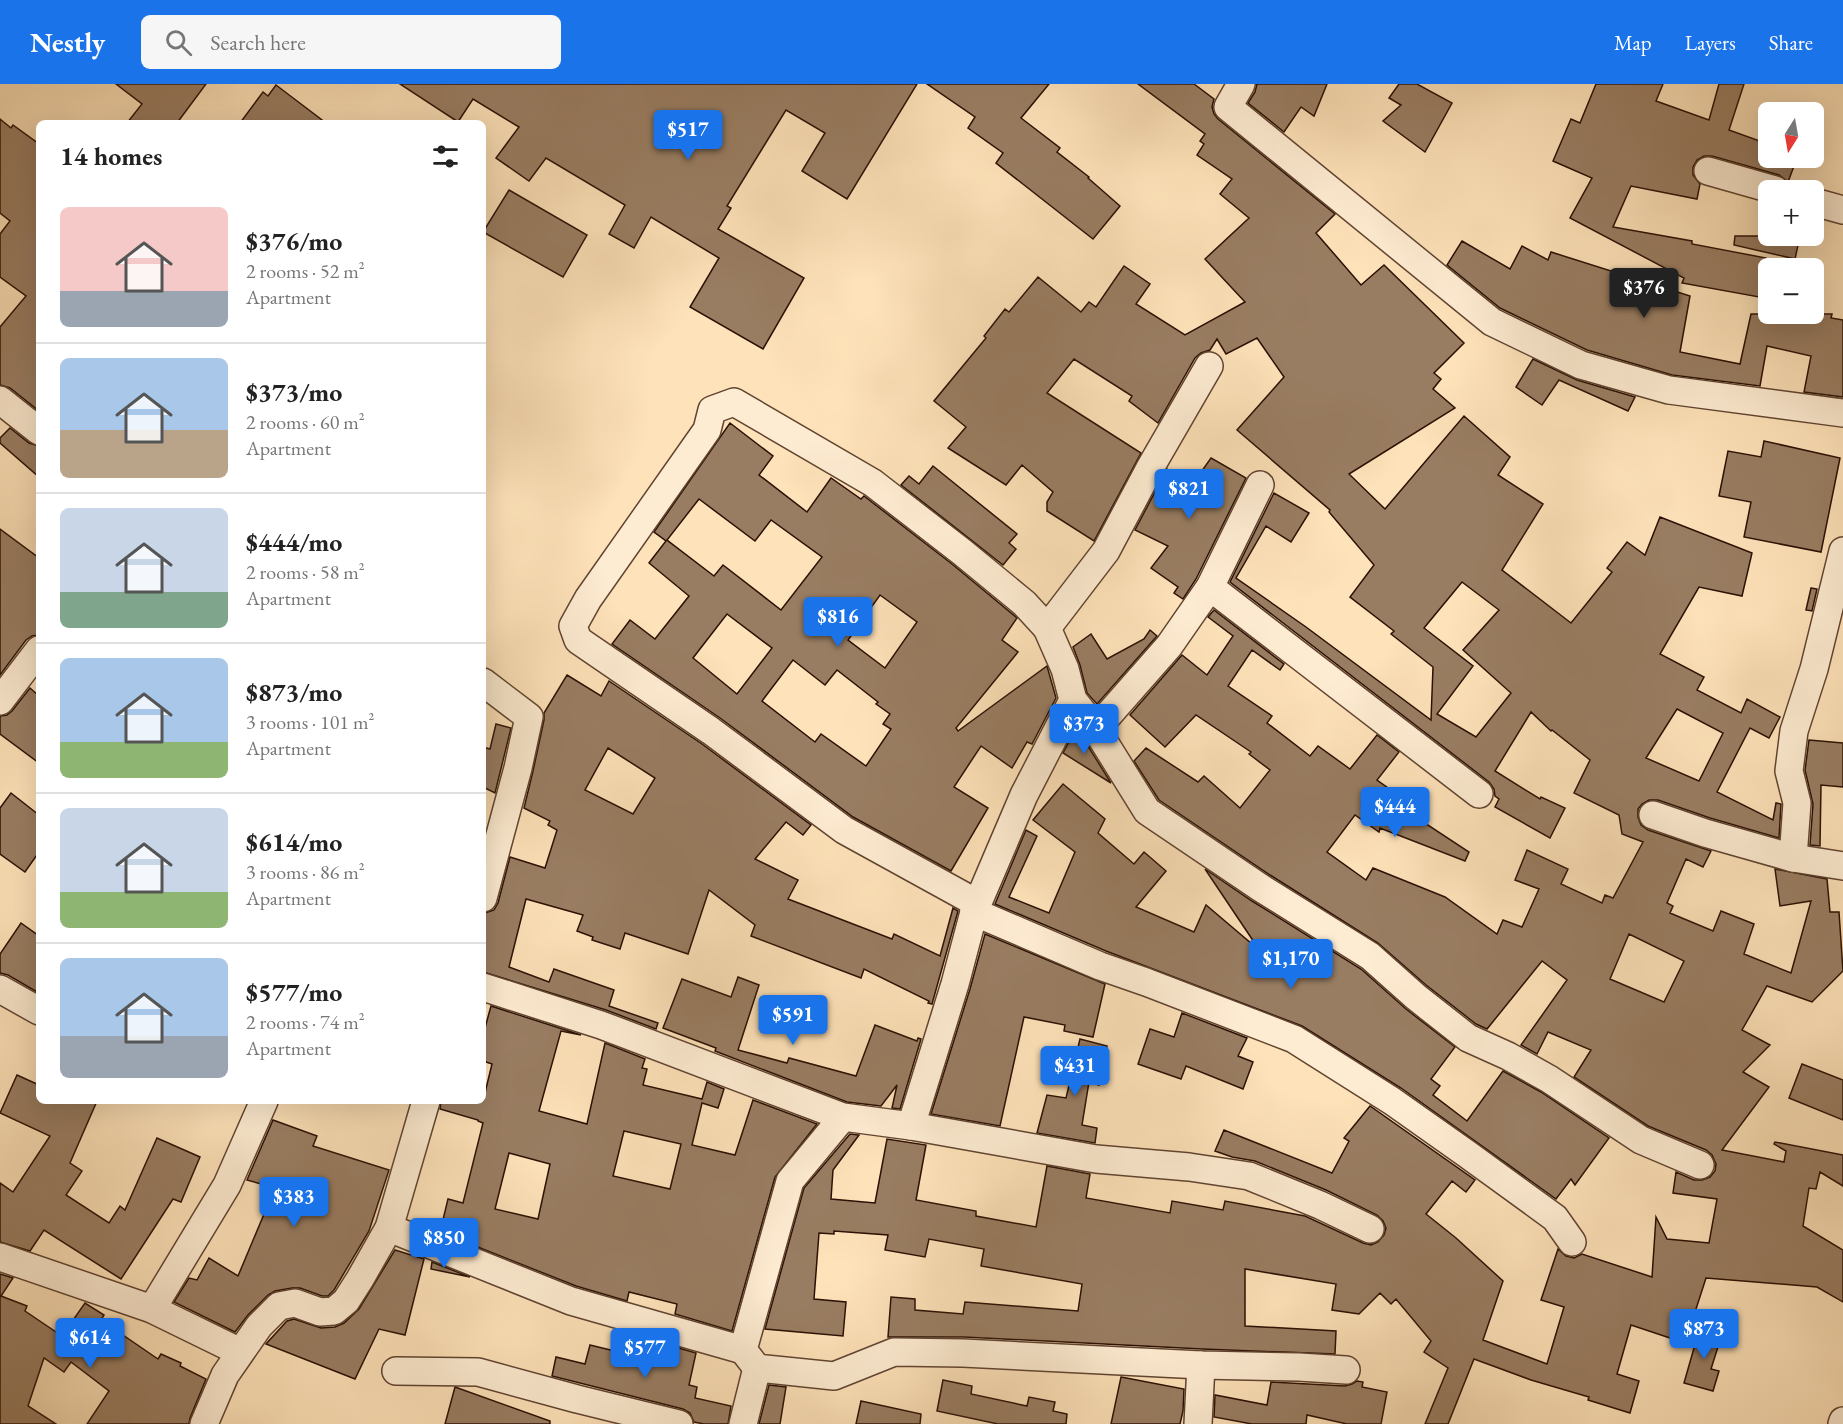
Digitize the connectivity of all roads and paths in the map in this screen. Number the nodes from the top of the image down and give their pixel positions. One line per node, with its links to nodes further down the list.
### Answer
1 (1241, 84): 8 (street)
2 (1708, 171): 3 (street)
3 (1758, 185)
4 (1824, 205): 5 (street)
5 (1843, 210)
6 (1209, 366): 13 (street)
7 (0, 400): 9 (street)
8 (1843, 413)
9 (36, 429)
10 (1260, 485): 12 (street)
11 (1843, 551): 21 (street)
12 (1210, 587): 18 (street); 19 (street)
13 (1047, 628): 16 (street); 24 (street)
14 (36, 654): 17 (street)
15 (486, 684): 23 (street)
16 (1073, 700): 18 (street); 24 (street)
17 (0, 701)
18 (1096, 729): 32 (street)
19 (1479, 794)
20 (1653, 815): 21 (street)
21 (1793, 858): 22 (street)
22 (1843, 866)
23 (486, 887)
24 (974, 912): 31 (street); 35 (street)
25 (486, 988): 30 (street)
26 (0, 989): 27 (street)
27 (36, 1009)
28 (263, 1104): 37 (street)
29 (425, 1104): 33 (street)
30 (843, 1117): 31 (street); 39 (street)
31 (912, 1126): 34 (street)
32 (1700, 1166)
33 (389, 1228): 38 (street); 39 (street)
34 (1370, 1229)
35 (1572, 1242)
36 (0, 1257): 37 (street)
37 (152, 1310): 38 (street)
38 (240, 1352): 43 (street)
39 (750, 1359): 40 (street); 45 (street)
40 (1201, 1365): 41 (street); 46 (street)
41 (1346, 1370)
42 (396, 1371): 44 (street)
43 (204, 1424)
44 (679, 1424)
45 (743, 1424)
46 (1198, 1424)

